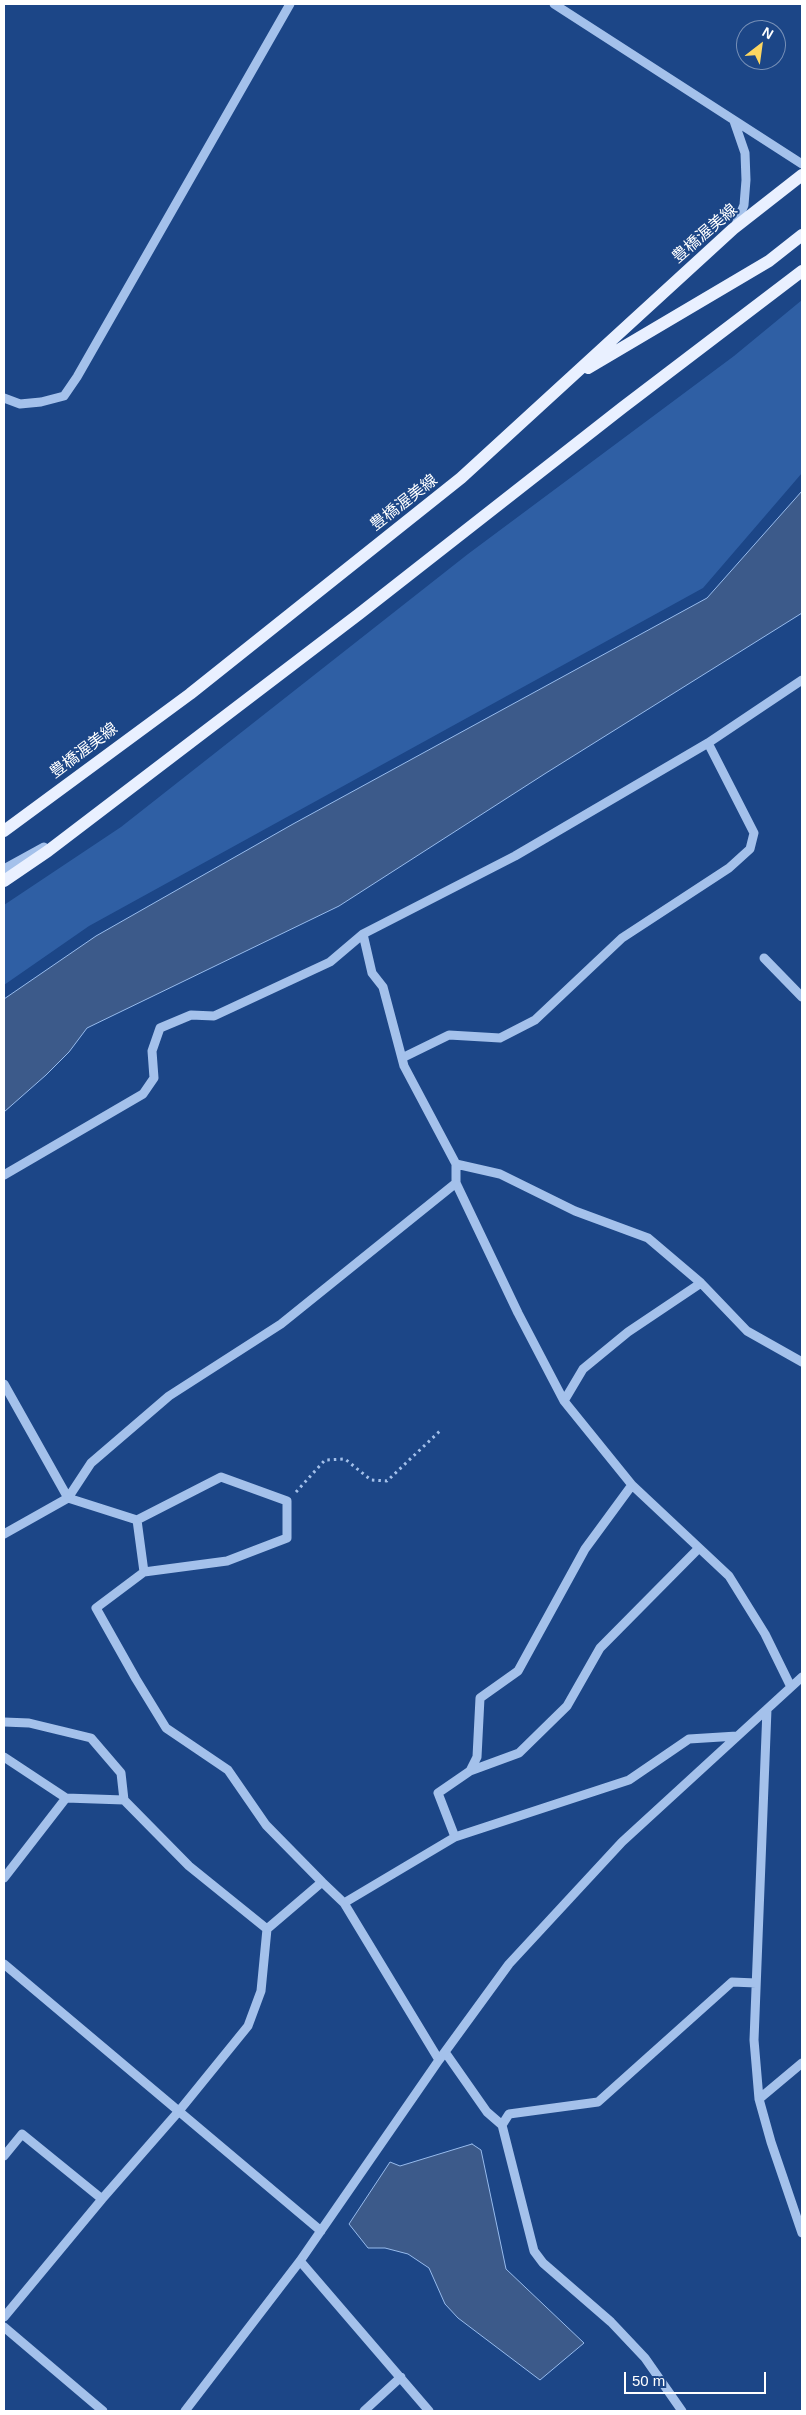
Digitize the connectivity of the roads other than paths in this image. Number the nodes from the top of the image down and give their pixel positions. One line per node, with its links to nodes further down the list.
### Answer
1 (290, 4): 12 (street)
2 (554, 4): 3 (street)
3 (734, 121): 4 (street); 6 (street)
4 (802, 164)
5 (802, 175): 6 (main road, 豊橋渥美線)
6 (734, 229): 11 (main road, 豊橋渥美線)
7 (802, 235): 11 (main road)
8 (802, 271): 10 (main road)
9 (802, 278): 10 (main road)
10 (789, 282): 16 (main road)
11 (569, 380): 15 (main road, 豊橋渥美線)
12 (4, 398)
13 (802, 680): 14 (street)
14 (708, 743): 19 (street); 22 (street)
15 (4, 831)
16 (71, 833): 17 (street); 18 (main road)
17 (4, 869)
18 (4, 881)
19 (363, 934): 22 (street); 24 (street)
20 (764, 958): 21 (street)
21 (802, 997)
22 (402, 1058): 23 (street)
23 (456, 1164): 25 (street); 26 (street)
24 (4, 1175)
25 (456, 1183): 30 (street); 32 (street)
26 (701, 1283): 27 (street); 30 (street)
27 (802, 1362)
28 (4, 1384): 29 (street)
29 (7, 1394): 32 (street)
30 (564, 1401): 31 (street)
31 (632, 1485): 35 (street); 43 (street)
32 (68, 1498): 33 (street); 34 (street)
33 (137, 1520): 36 (street); 36 (street)
34 (4, 1534)
35 (699, 1548): 38 (street); 43 (street)
36 (144, 1572): 48 (street)
37 (802, 1677): 38 (street)
38 (791, 1687): 39 (street)
39 (767, 1708): 41 (street); 52 (street)
40 (4, 1722): 45 (street)
41 (737, 1736): 46 (street); 53 (street)
42 (4, 1757): 44 (street)
43 (470, 1771): 46 (street)
44 (66, 1798): 45 (street); 47 (street)
45 (124, 1800): 50 (street)
46 (455, 1837): 49 (street)
47 (4, 1878)
48 (322, 1882): 49 (street); 50 (street)
49 (344, 1903): 54 (street)
50 (267, 1929): 57 (street)
51 (4, 1964): 57 (street)
52 (756, 1982): 56 (street); 58 (street)
53 (445, 2052): 54 (street); 58 (street)
54 (439, 2060): 61 (street)
55 (802, 2063): 56 (street)
56 (759, 2099): 62 (street)
57 (179, 2111): 60 (street); 61 (street)
58 (502, 2125): 71 (street)
59 (4, 2156): 60 (street)
60 (102, 2199): 64 (street)
61 (320, 2231): 63 (street)
62 (802, 2233)
63 (300, 2261): 66 (street); 68 (street)
64 (4, 2317)
65 (4, 2327): 67 (street)
66 (401, 2377): 69 (street); 70 (street)
67 (103, 2411)
68 (185, 2411)
69 (364, 2411)
70 (429, 2411)
71 (682, 2411)

